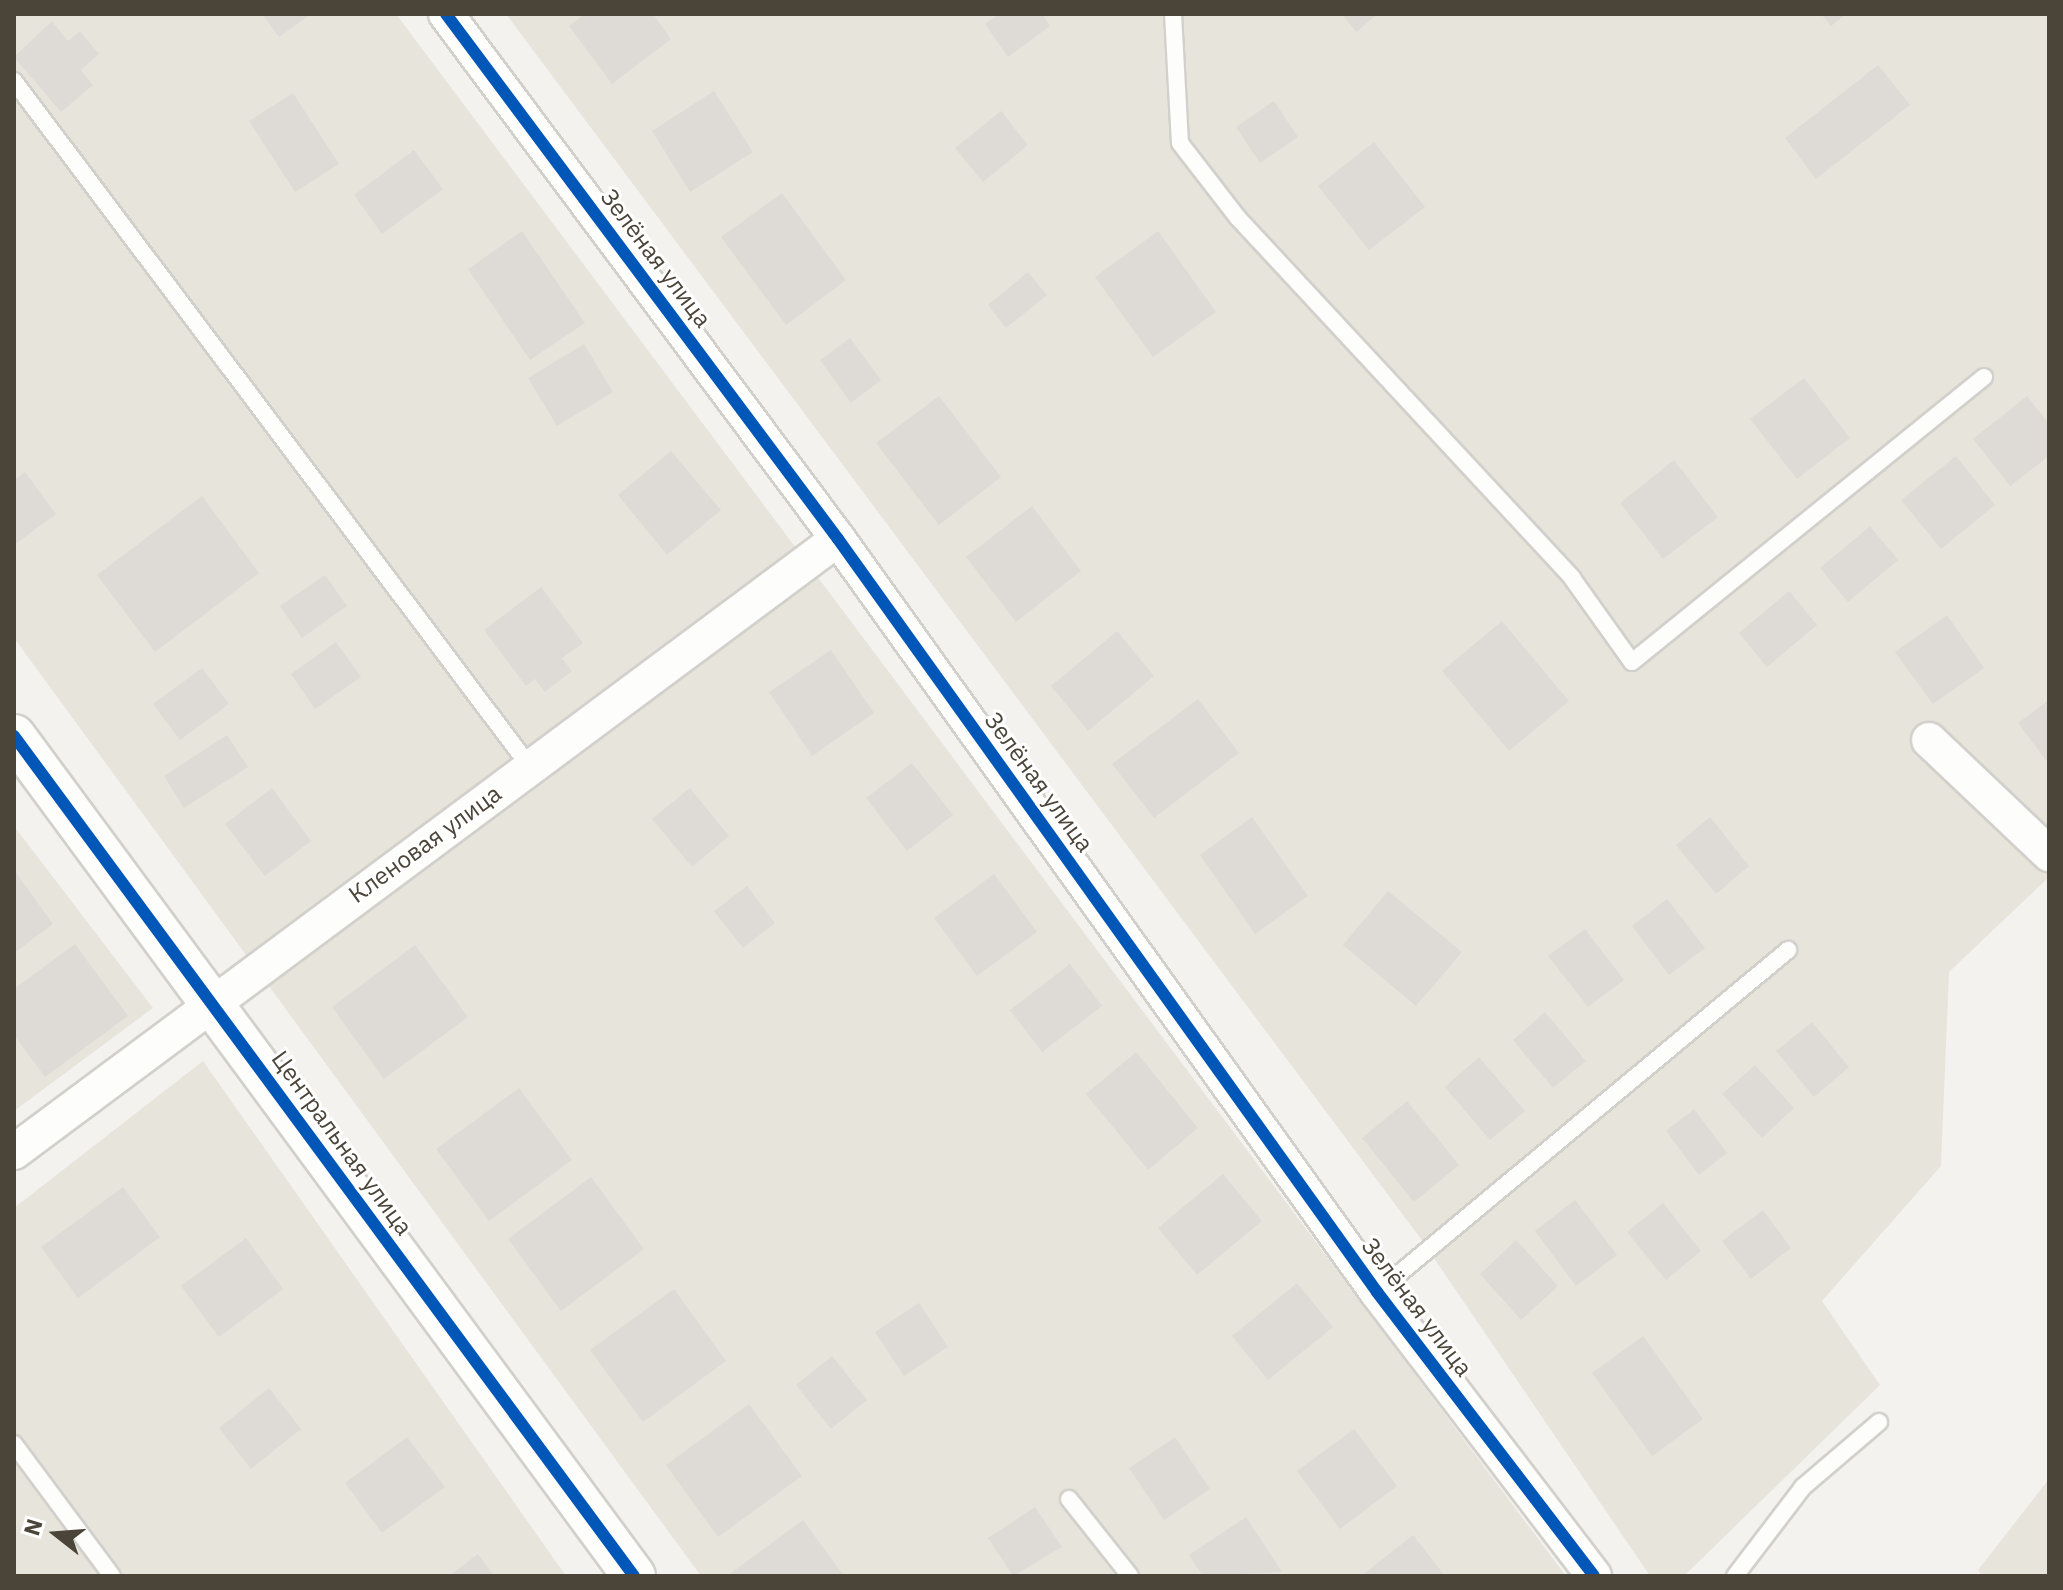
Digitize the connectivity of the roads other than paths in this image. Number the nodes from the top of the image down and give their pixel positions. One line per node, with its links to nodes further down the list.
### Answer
1 (446, 14): 5 (street, Зелёная улица)
2 (1177, 15): 4 (lane)
3 (14, 81): 8 (lane)
4 (1984, 377)
5 (838, 539): 8 (street, Кленовая улица); 13 (street, Зелёная улица)
6 (14, 736): 11 (street, Центральная улица)
7 (1929, 740): 9 (street)
8 (530, 767): 11 (street, Кленовая улица)
9 (2049, 854)
10 (1788, 950): 13 (lane)
11 (210, 1001): 12 (street, Кленовая улица); 18 (street, Центральная улица)
12 (14, 1152)
13 (1377, 1292): 20 (street, Зелёная улица)
14 (1879, 1422): 21 (lane)
15 (14, 1444): 17 (lane)
16 (1069, 1499): 19 (lane)
17 (112, 1576)
18 (634, 1576)
19 (1130, 1576)
20 (1594, 1576)
21 (1735, 1576)

